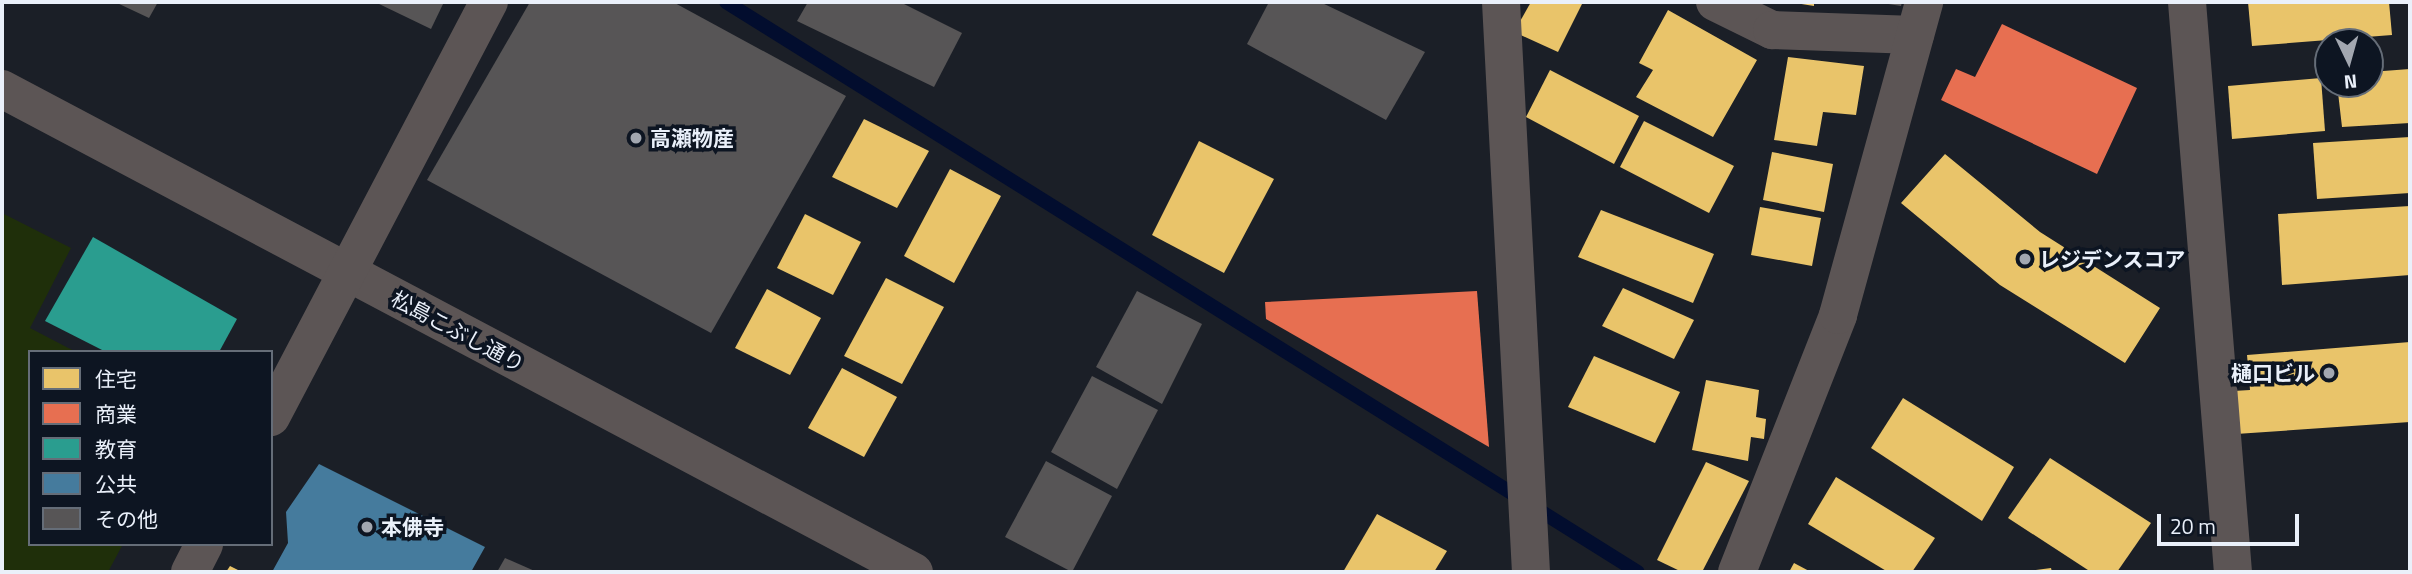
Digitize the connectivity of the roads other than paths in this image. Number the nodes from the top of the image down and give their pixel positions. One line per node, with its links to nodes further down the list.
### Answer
1 (489, 2): 7 (street)
2 (1501, 2): 12 (street)
3 (1715, 2): 5 (street)
4 (2187, 2): 14 (street)
5 (1920, 18): 13 (street)
6 (2, 89): 7 (street, 松島こぶし通り)
7 (348, 272): 8 (street); 11 (street, 松島こぶし通り)
8 (273, 413)
9 (203, 546): 10 (street)
10 (190, 572)
11 (914, 572)
12 (1531, 572)
13 (1737, 572)
14 (2233, 572)

